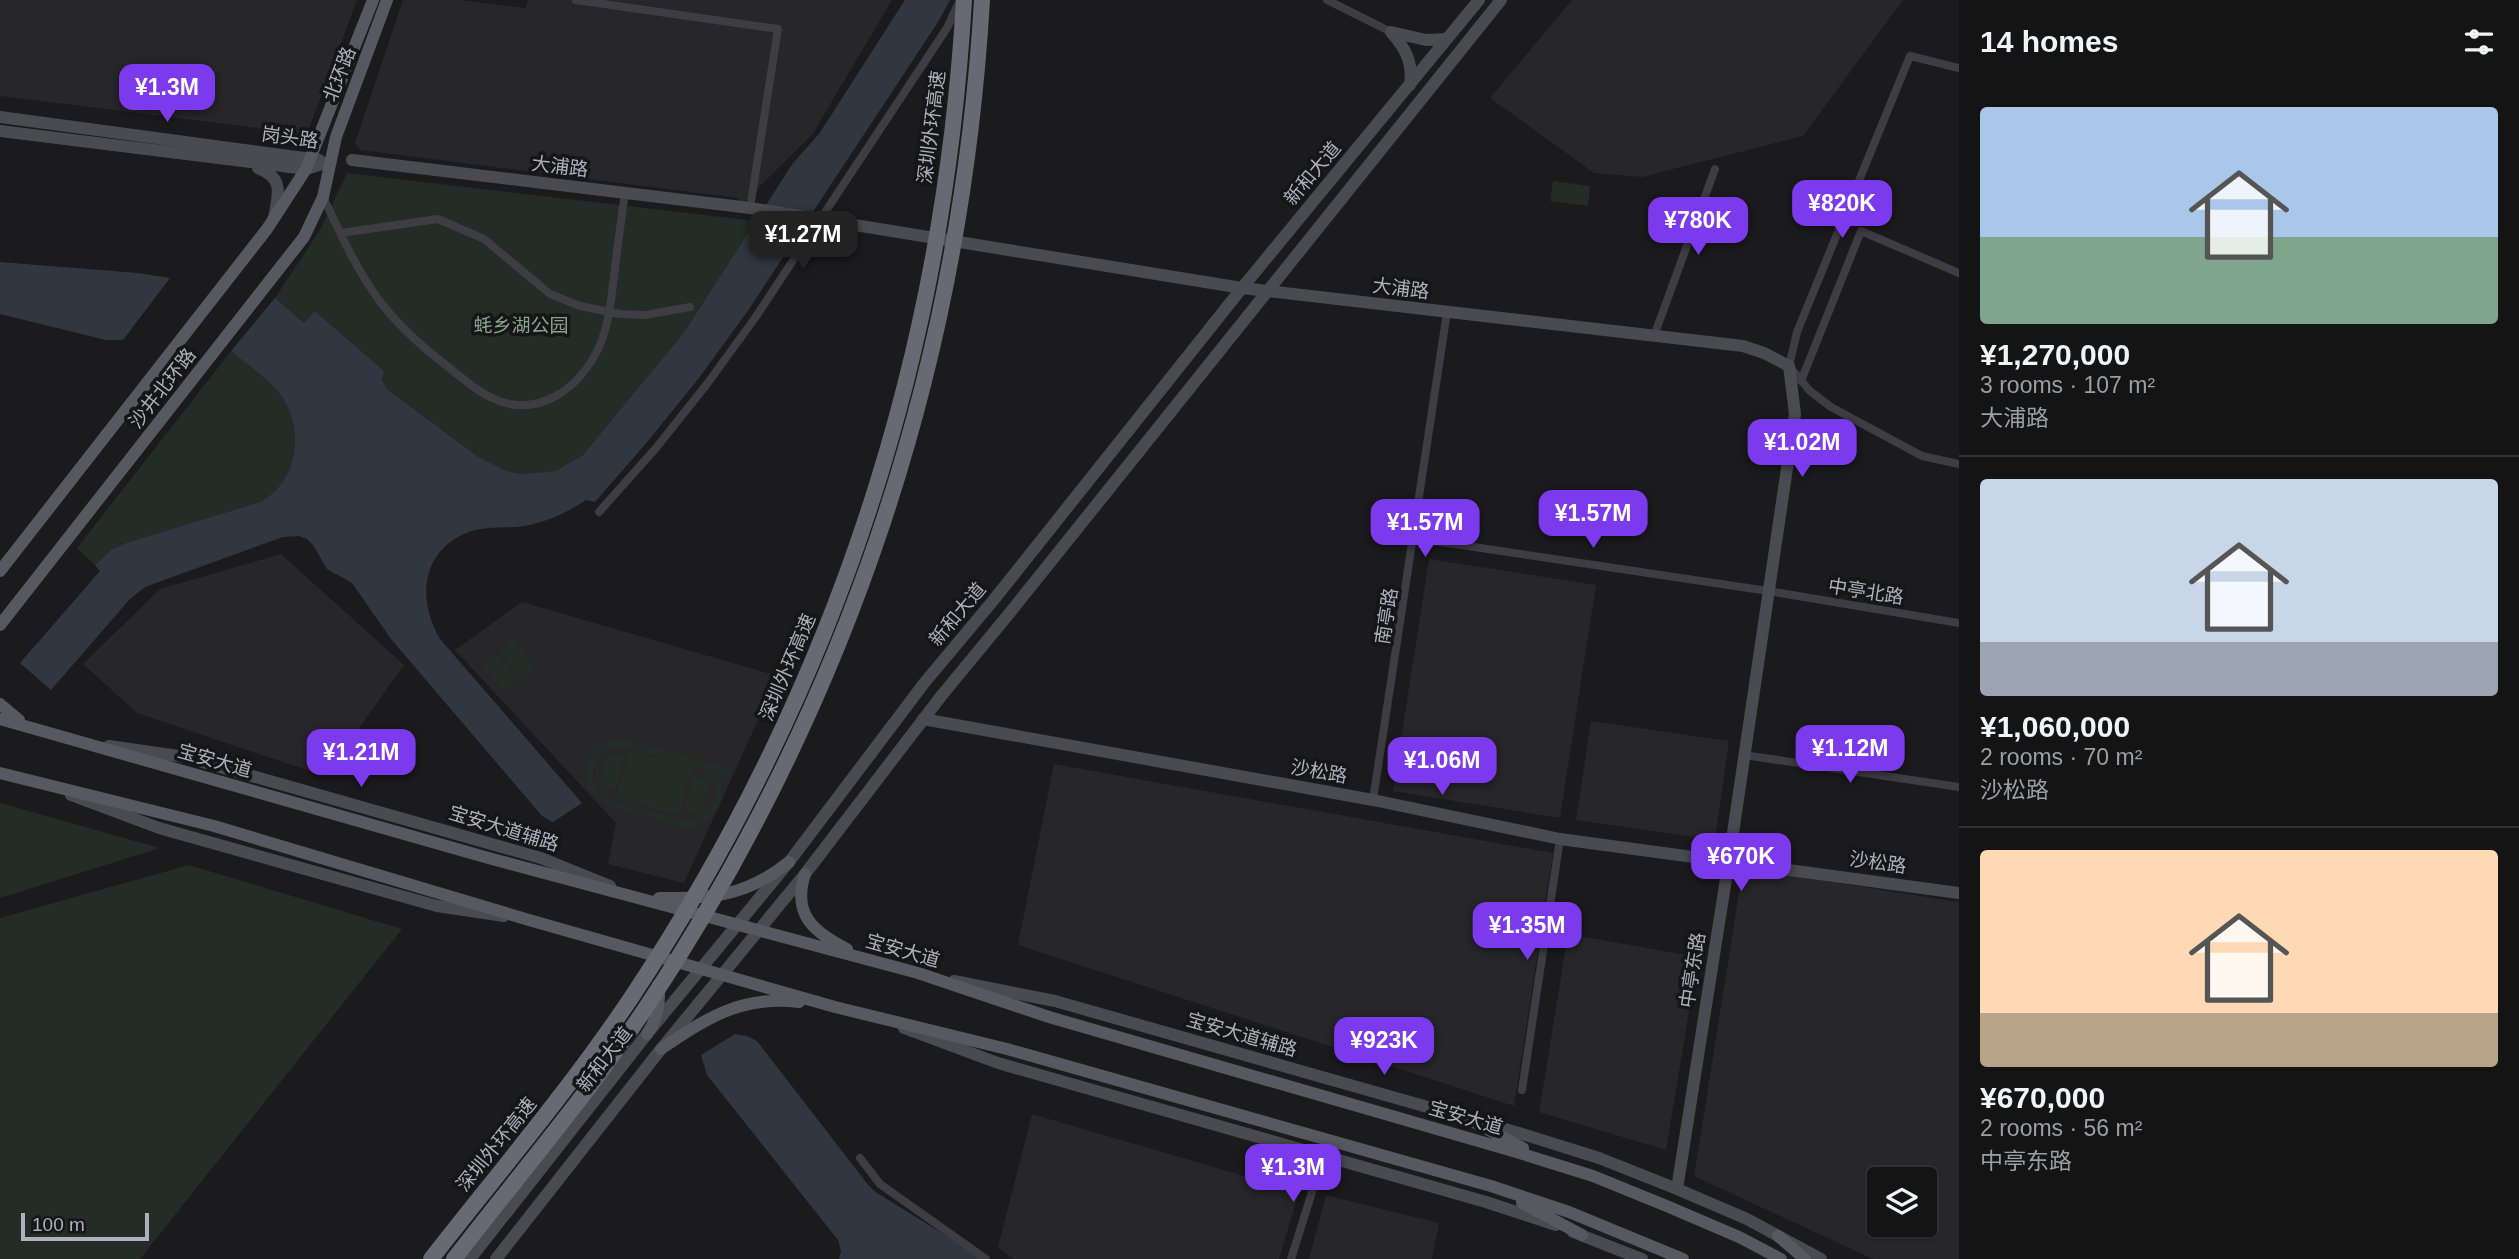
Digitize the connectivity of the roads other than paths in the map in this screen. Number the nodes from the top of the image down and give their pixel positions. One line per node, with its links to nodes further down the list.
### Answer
1 (373, 0): 18 (main road, 北环路)
2 (387, 0): 16 (main road, 北环路)
3 (576, 0): 22 (street)
4 (962, 0): 24 (street); 76 (highway, 深圳外环高速)
5 (982, 0): 77 (highway, 深圳外环高速)
6 (1327, 0): 9 (street)
7 (1479, 0): 10 (main road, 新和大道)
8 (1501, 0): 28 (main road, 新和大道)
9 (1391, 32): 10 (main road); 12 (main road)
10 (1447, 39): 12 (main road, 新和大道)
11 (1959, 68): 33 (street)
12 (1410, 85): 27 (main road, 新和大道)
13 (0, 117): 18 (main road, 岗头路)
14 (0, 131): 17 (main road, 岗头路)
15 (352, 160): 20 (main road, 大浦路)
16 (329, 162): 18 (main road, 岗头路); 21 (main road, 沙井北环路)
17 (244, 163): 18 (main road, 岗头路); 23 (main road)
18 (309, 164): 23 (main road, 沙井北环路)
19 (1715, 169): 32 (street)
20 (625, 193): 22 (main road, 大浦路); 31 (street)
21 (323, 197): 25 (street); 41 (main road, 沙井北环路)
22 (756, 209): 24 (main road, 大浦路)
23 (274, 218): 38 (main road, 沙井北环路)
24 (814, 218): 27 (main road, 大浦路); 36 (street)
25 (341, 233): 31 (street); 31 (street)
26 (1959, 273): 34 (street)
27 (1242, 288): 28 (main road, 大浦路); 52 (main road, 新和大道)
28 (1266, 292): 30 (main road, 大浦路); 44 (main road, 新和大道)
29 (690, 306): 31 (street)
30 (1447, 312): 32 (main road, 大浦路); 37 (street, 南亭路)
31 (609, 313)
32 (1654, 336): 33 (main road, 大浦路)
33 (1789, 366): 34 (street, 大浦路); 39 (main road, 中亭东路)
34 (1801, 381): 35 (street, 大浦路)
35 (1959, 464)
36 (599, 512)
37 (1414, 538): 39 (street, 中亭北路); 49 (street, 南亭路)
38 (0, 570)
39 (1768, 591): 40 (street, 中亭北路); 46 (main road, 中亭东路)
40 (1959, 623)
41 (0, 625)
42 (0, 704): 45 (main road)
43 (0, 719): 45 (main road, 宝安大道)
44 (923, 719): 49 (main road, 沙松路); 53 (main road, 新和大道)
45 (31, 727): 55 (main road, 宝安大道)
46 (1744, 755): 48 (street); 51 (main road, 中亭东路)
47 (4, 775): 58 (main road)
48 (1959, 787)
49 (1373, 800): 50 (main road, 沙松路)
50 (1560, 839): 51 (main road, 沙松路); 67 (street)
51 (1729, 860): 54 (main road, 沙松路); 73 (main road, 中亭东路)
52 (789, 862): 55 (main road); 56 (main road, 新和大道)
53 (805, 874): 57 (main road, 新和大道); 59 (main road)
54 (1959, 893)
55 (643, 898): 56 (main road, 宝安大道)
56 (737, 925): 57 (main road, 宝安大道); 60 (main road, 新和大道)
57 (758, 930): 59 (main road, 宝安大道); 62 (main road, 新和大道)
58 (627, 948): 60 (main road); 65 (main road)
59 (872, 961): 61 (main road, 宝安大道)
60 (702, 968): 62 (main road); 65 (main road, 新和大道)
61 (918, 973): 68 (main road, 宝安大道辅路); 71 (main road, 宝安大道)
62 (723, 974): 63 (main road); 66 (main road, 新和大道)
63 (835, 1007): 64 (main road); 66 (main road)
64 (881, 1020): 69 (main road); 72 (main road)
65 (647, 1034): 78 (main road, 新和大道)
66 (662, 1049): 79 (main road, 新和大道)
67 (1522, 1090)
68 (1461, 1116): 71 (main road); 73 (main road, 宝安大道辅路)
69 (1323, 1157): 74 (main road); 81 (street)
70 (860, 1158): 80 (street)
71 (1551, 1163): 84 (main road, 宝安大道)
72 (1491, 1186): 74 (main road); 83 (main road)
73 (1677, 1189): 75 (main road, 宝安大道辅路)
74 (1582, 1235): 82 (main road)
75 (1778, 1236): 85 (main road); 86 (main road, 宝安大道辅路)
76 (431, 1259)
77 (454, 1259)
78 (470, 1259)
79 (496, 1259)
80 (986, 1259)
81 (1291, 1259)
82 (1642, 1259)
83 (1683, 1259)
84 (1781, 1259)
85 (1805, 1259)
86 (1821, 1259)

